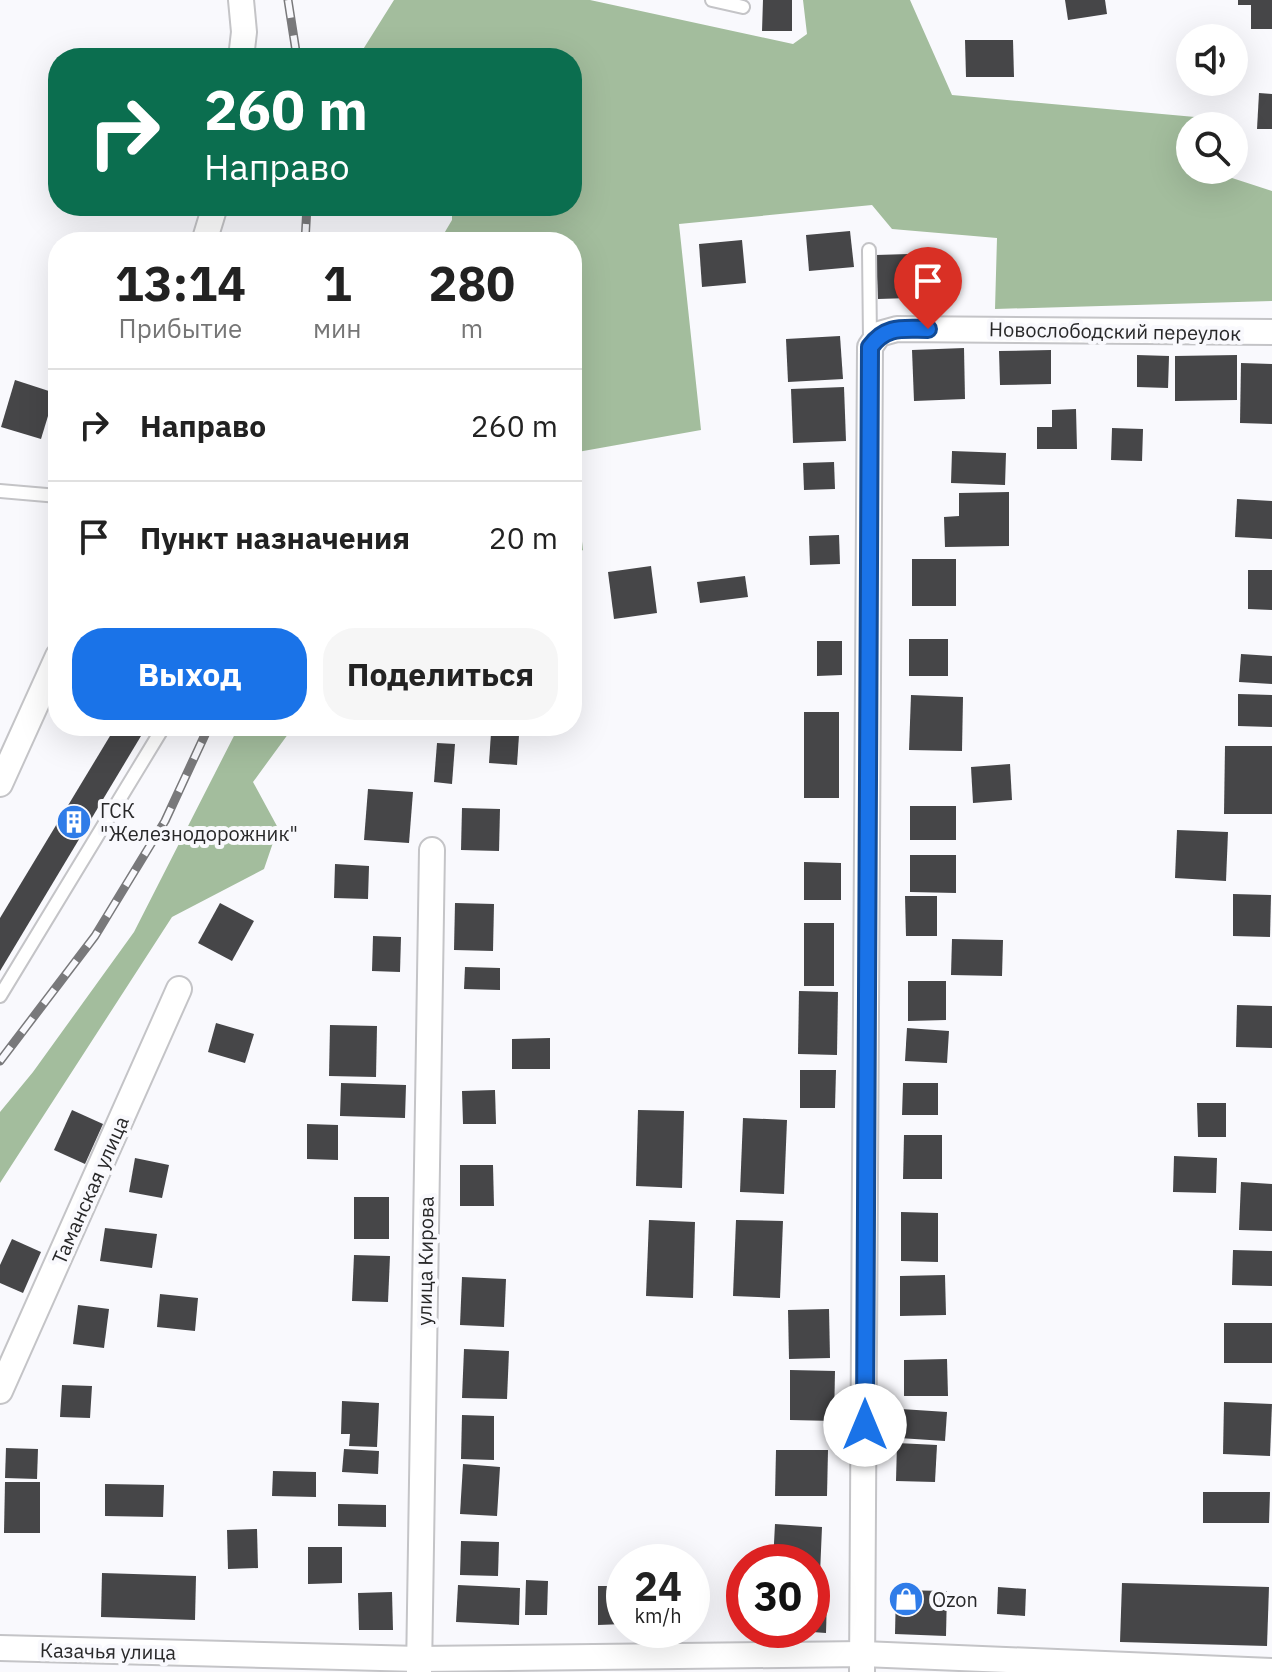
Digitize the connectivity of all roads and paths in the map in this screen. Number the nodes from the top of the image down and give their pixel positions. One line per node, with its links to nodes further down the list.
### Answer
1 (241, 0): 4 (street)
2 (712, 0): 3 (lane)
3 (743, 7)
4 (242, 48)
5 (869, 250): 7 (lane)
6 (1272, 332): 7 (street, Новослободский переулок)
7 (870, 347): 18 (street)
8 (0, 491): 9 (lane)
9 (48, 495)
10 (48, 678): 12 (street)
11 (158, 736): 15 (lane)
12 (0, 784)
13 (432, 850): 19 (street, улица Кирова)
14 (179, 989): 16 (street, Таманская улица)
15 (0, 996)
16 (0, 1391)
17 (0, 1648): 19 (street, Казачья улица)
18 (862, 1663): 19 (street, Казачья улица); 20 (street, Казачья улица)
19 (419, 1666)
20 (1272, 1671)

